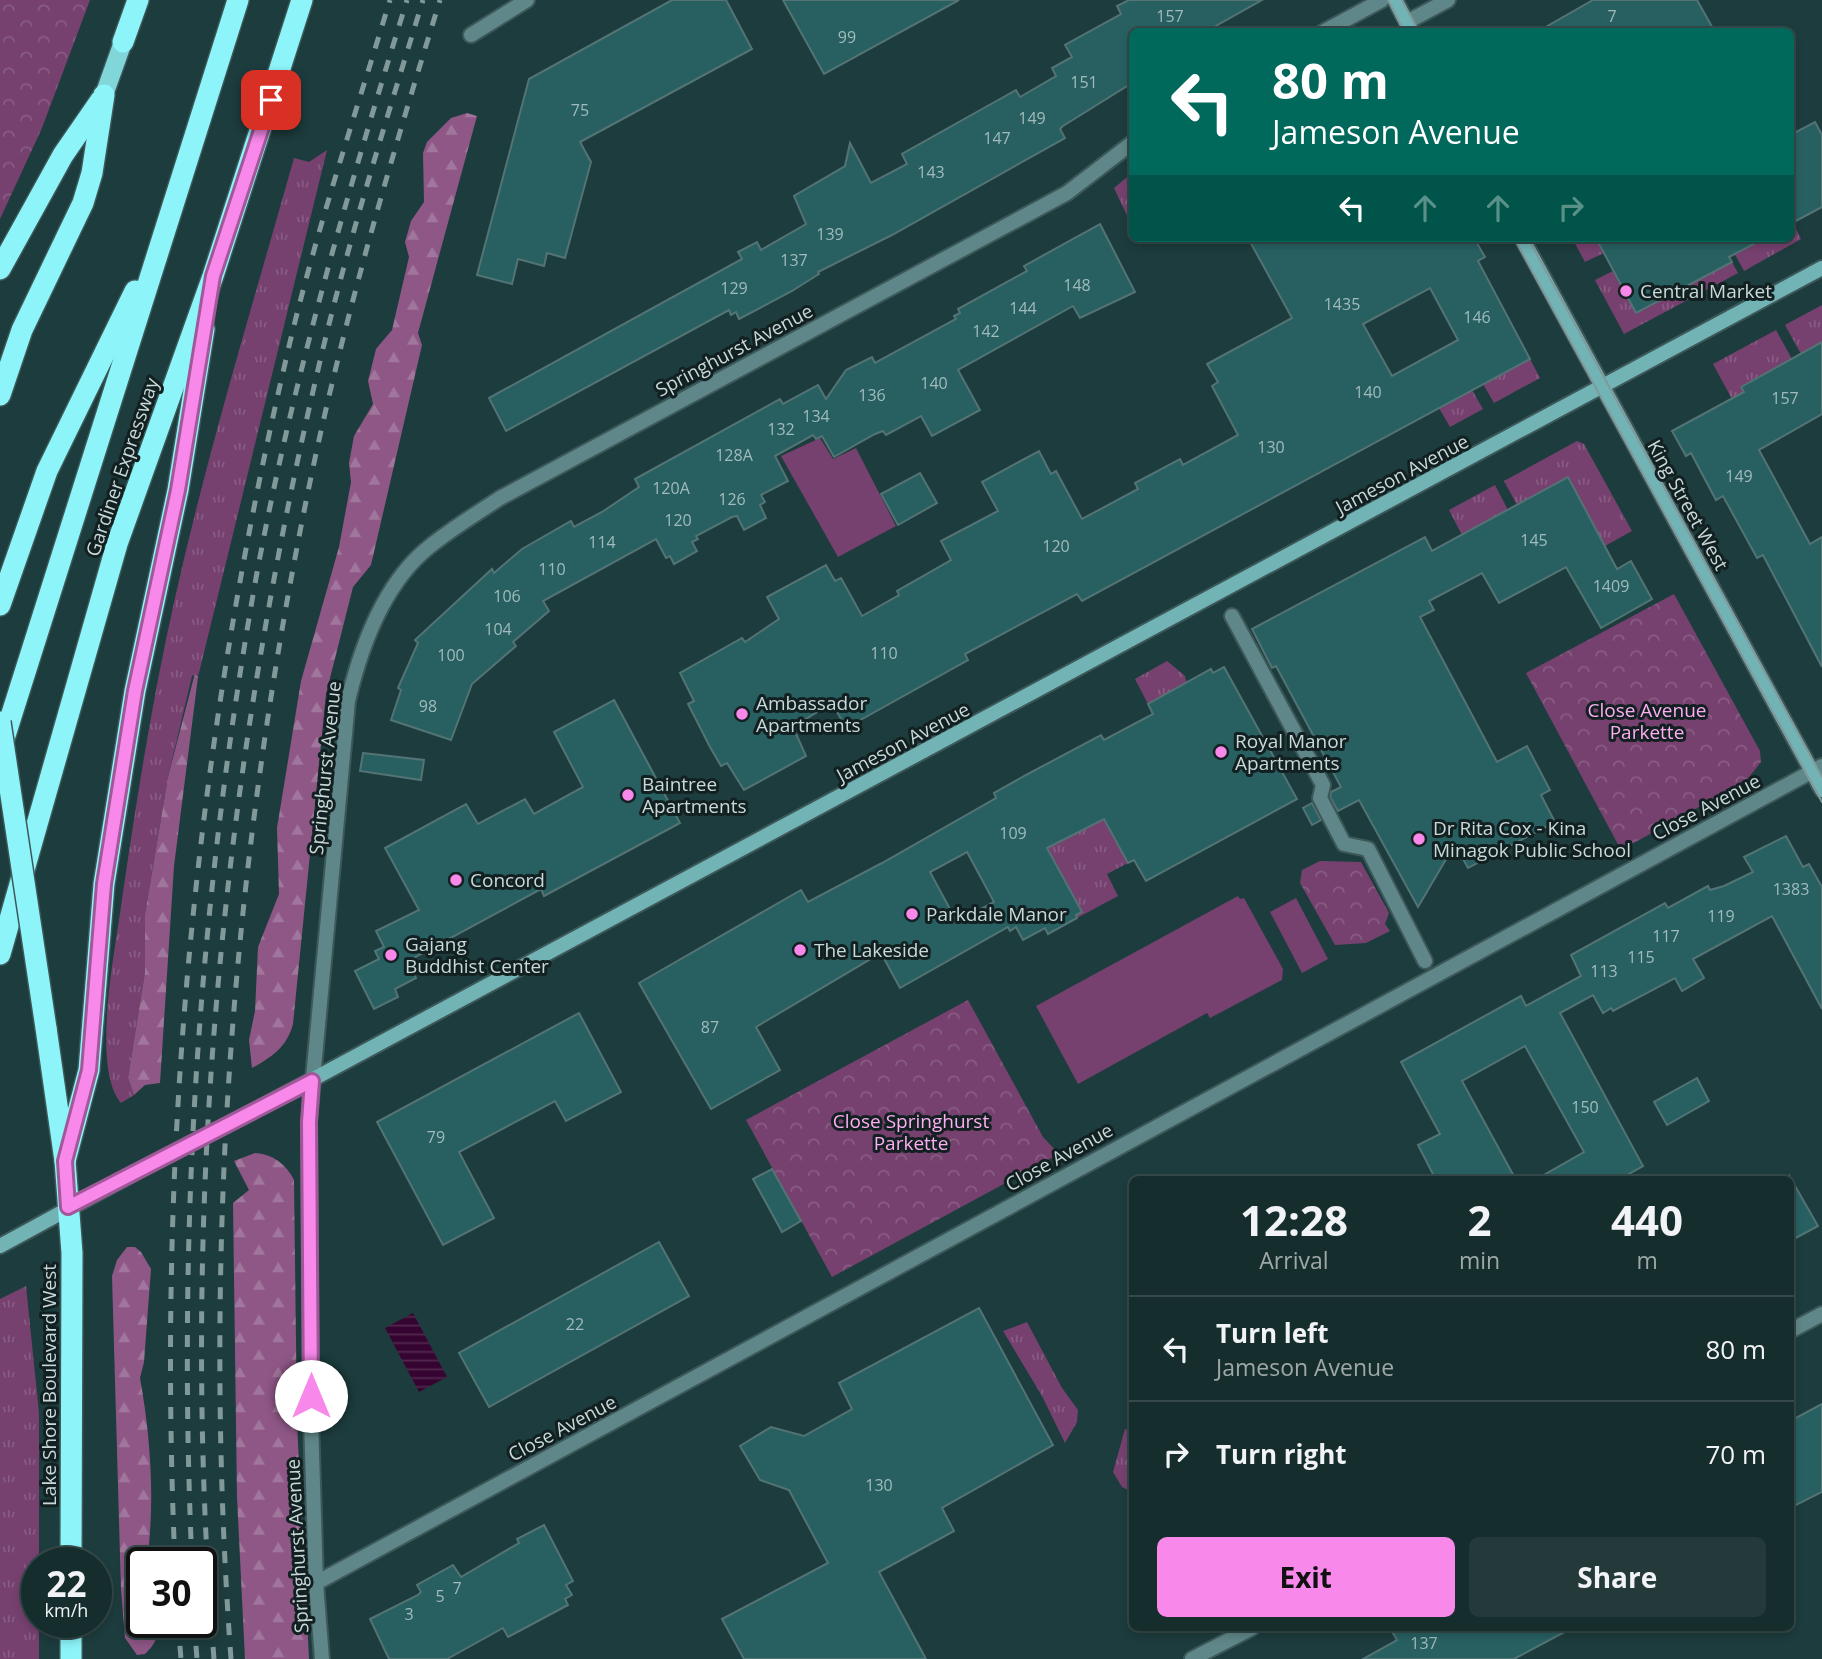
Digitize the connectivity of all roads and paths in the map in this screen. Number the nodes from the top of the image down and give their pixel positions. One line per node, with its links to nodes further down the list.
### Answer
1 (138, 0): 11 (highway)
2 (238, 0): 14 (highway, Gardiner Expressway)
3 (302, 0): 18 (highway, Gardiner Expressway)
4 (527, 0): 10 (street)
5 (1382, 0): 9 (street)
6 (1395, 0): 8 (street)
7 (1448, 0): 8 (street)
8 (1410, 27)
9 (1330, 28)
10 (471, 35)
11 (123, 42): 12 (main road)
12 (104, 95): 17 (highway); 20 (highway)
13 (1129, 145): 29 (street, Springhurst Avenue)
14 (171, 217): 21 (highway); 24 (highway, Gardiner Expressway)
15 (1524, 242): 19 (street, King Street West)
16 (1822, 268): 19 (street, Jameson Avenue)
17 (0, 269)
18 (213, 276): 27 (highway, Gardiner Expressway); 30 (highway)
19 (1602, 388): 25 (street, King Street West); 29 (street, Jameson Avenue)
20 (0, 395)
21 (0, 605)
22 (1232, 616): 28 (street)
23 (0, 722): 30 (highway, bridge)
24 (0, 751)
25 (1817, 769): 26 (street, King Street West); 36 (street, Close Avenue)
26 (1822, 790)
27 (0, 954)
28 (1425, 961)
29 (312, 1081): 31 (street, Jameson Avenue, bridge); 36 (street, Springhurst Avenue)
30 (65, 1161): 31 (highway, Lake Shore Boulevard West)
31 (68, 1207): 32 (street, Jameson Avenue); 35 (highway, Lake Shore Boulevard West)
32 (0, 1246)
33 (1822, 1314): 34 (street)
34 (1794, 1329)
35 (71, 1547)
36 (316, 1583): 40 (street, Springhurst Avenue)
37 (1246, 1631): 41 (street)
38 (71, 1638): 39 (highway)
39 (71, 1659)
40 (322, 1659)
41 (1192, 1659)

